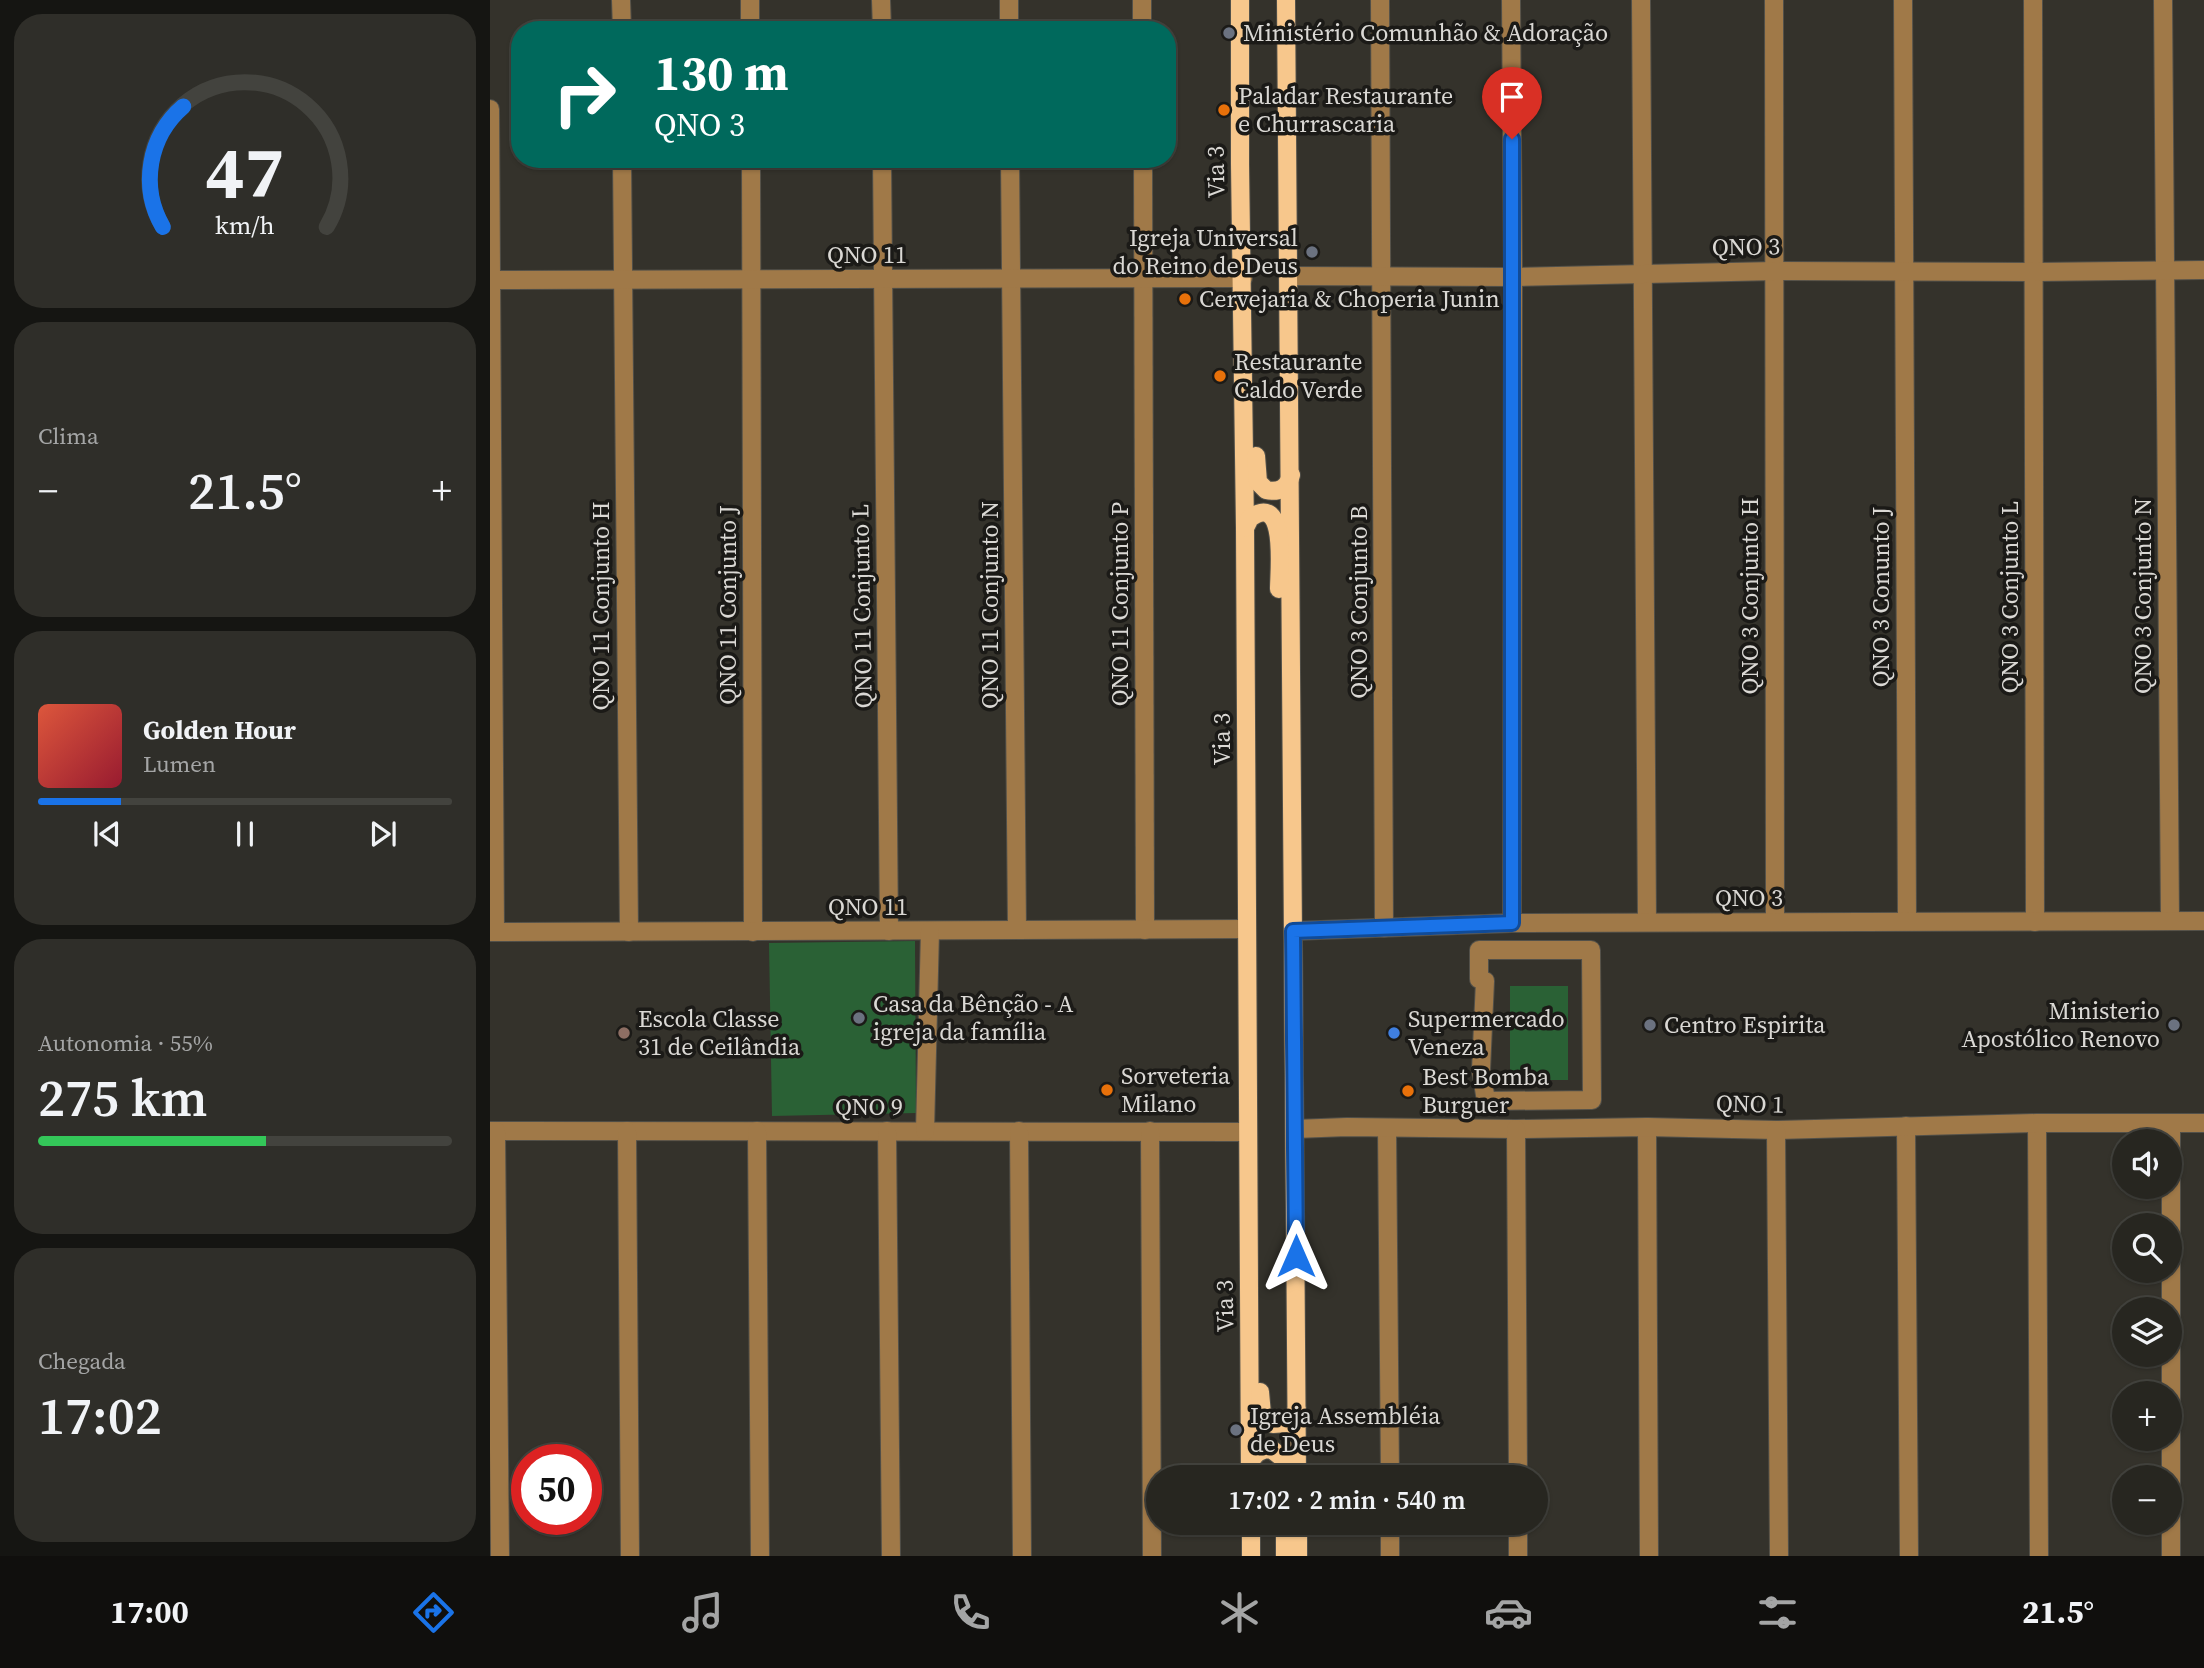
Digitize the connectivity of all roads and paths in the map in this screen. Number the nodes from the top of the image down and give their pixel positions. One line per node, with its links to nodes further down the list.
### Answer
1 (621, 0): 16 (street)
2 (750, 0): 17 (street)
3 (881, 0): 18 (street)
4 (1009, 0): 19 (street)
5 (1142, 0): 20 (street)
6 (1241, 0): 39 (main road, Via 3)
7 (1275, 0): 27 (main road)
8 (1286, 0): 27 (main road)
9 (1380, 0): 35 (street, QNO 3 Conjunto B)
10 (1511, 0): 37 (street)
11 (1641, 0): 33 (street)
12 (1773, 0): 30 (street, QNO 3 Conjunto H)
13 (1902, 0): 31 (street, QNO 3 Conunto J)
14 (2033, 0): 32 (street, QNO 3 Conjunto L)
15 (2163, 0): 28 (street, QNO 3 Conjunto N)
16 (622, 21)
17 (750, 21)
18 (881, 21)
19 (1009, 21)
20 (1142, 21)
21 (490, 109): 43 (street)
22 (622, 168): 41 (street, QNO 11 Conjunto H)
23 (751, 168): 40 (street, QNO 11 Conjunto J)
24 (882, 168): 42 (street, QNO 11 Conjunto L)
25 (1010, 168): 38 (street, QNO 11 Conjunto N)
26 (1143, 168): 36 (street, QNO 11 Conjunto P)
27 (1288, 174): 34 (main road)
28 (2166, 270): 29 (street, QNO 3); 32 (street, QNO 3); 49 (street, QNO 3 Conjunto N)
29 (2204, 270)
30 (1774, 271): 31 (street, QNO 3); 33 (street, QNO 3); 52 (street, QNO 3 Conjunto H)
31 (1905, 272): 32 (street, QNO 3); 48 (street, QNO 3 Conunto J)
32 (2035, 272): 53 (street, QNO 3 Conjunto L)
33 (1641, 274): 37 (street, QNO 3); 51 (street)
34 (1289, 276): 35 (street, QNO 3); 45 (main road)
35 (1382, 276): 37 (street, QNO 3); 55 (street, QNO 3 Conjunto B)
36 (1143, 277): 38 (street, QNO 11); 39 (street, QNO 11); 58 (street, QNO 11 Conjunto P)
37 (1513, 277): 54 (street)
38 (1012, 278): 42 (street, QNO 11); 57 (street, QNO 11 Conjunto N)
39 (1243, 278): 44 (main road, Via 3)
40 (752, 279): 41 (street, QNO 11); 42 (street, QNO 11); 64 (street, QNO 11 Conjunto J)
41 (623, 280): 43 (street, QNO 11); 63 (street, QNO 11 Conjunto H)
42 (883, 280): 59 (street, QNO 11 Conjunto L)
43 (490, 281): 62 (street)
44 (1244, 325): 45 (main road); 46 (main road, Via 3)
45 (1290, 475): 47 (main road)
46 (1245, 528): 47 (main road); 56 (main road, Via 3)
47 (1292, 703): 61 (main road)
48 (1907, 921): 52 (street, QNO 3); 53 (street, QNO 3)
49 (2170, 921): 50 (street, QNO 3); 53 (street, QNO 3)
50 (2204, 921)
51 (1647, 922): 52 (street, QNO 3); 54 (street, QNO 3)
52 (1775, 922)
53 (2035, 922)
54 (1512, 923): 55 (street, QNO 3)
55 (1384, 928): 61 (street, QNO 3)
56 (1247, 929): 58 (street, QNO 11); 82 (main road, Via 3)
57 (1017, 930): 58 (street, QNO 11); 60 (street, QNO 11)
58 (1145, 930)
59 (889, 931): 60 (street, QNO 11); 64 (street, QNO 11)
60 (930, 931): 79 (street)
61 (1293, 931): 72 (main road)
62 (492, 932): 63 (street, QNO 11)
63 (629, 932): 64 (street, QNO 11)
64 (753, 932)
65 (1591, 950): 65 (street)
66 (2037, 1123): 67 (street, QNO 1); 69 (street, QNO 1); 110 (street)
67 (2171, 1123): 68 (street, QNO 1); 111 (street)
68 (2204, 1123)
69 (1906, 1126): 74 (street, QNO 1); 109 (street)
70 (1647, 1127): 73 (street, QNO 1); 74 (street, QNO 1); 107 (street)
71 (1387, 1128): 72 (street, QNO 1); 73 (street, QNO 1); 89 (street)
72 (1295, 1129): 84 (main road)
73 (1516, 1129): 90 (street)
74 (1776, 1130): 108 (street)
75 (493, 1131): 76 (street, QNO 9); 96 (street)
76 (627, 1131): 77 (street, QNO 9); 97 (street)
77 (757, 1131): 78 (street, QNO 9); 98 (street)
78 (887, 1131): 79 (street, QNO 9); 99 (street)
79 (925, 1131): 80 (street, QNO 9)
80 (1019, 1131): 81 (street, QNO 9); 100 (street)
81 (1150, 1131): 82 (street, QNO 9); 101 (street)
82 (1248, 1132): 83 (main road, Via 3)
83 (1249, 1274): 84 (main road); 85 (main road, Via 3)
84 (1297, 1410): 88 (main road)
85 (1250, 1465)
86 (1251, 1465): 87 (main road)
87 (1284, 1465)
88 (1297, 1465)
89 (1390, 1465)
90 (1518, 1465)
91 (1251, 1535): 102 (main road)
92 (1285, 1535): 103 (main road)
93 (1298, 1535): 104 (main road)
94 (1390, 1535): 105 (street)
95 (1518, 1535): 106 (street)
96 (500, 1556)
97 (630, 1556)
98 (760, 1556)
99 (891, 1556)
100 (1022, 1556)
101 (1152, 1556)
102 (1251, 1556)
103 (1285, 1556)
104 (1298, 1556)
105 (1390, 1556)
106 (1518, 1556)
107 (1649, 1556)
108 (1779, 1556)
109 (1909, 1556)
110 (2039, 1556)
111 (2171, 1556)

